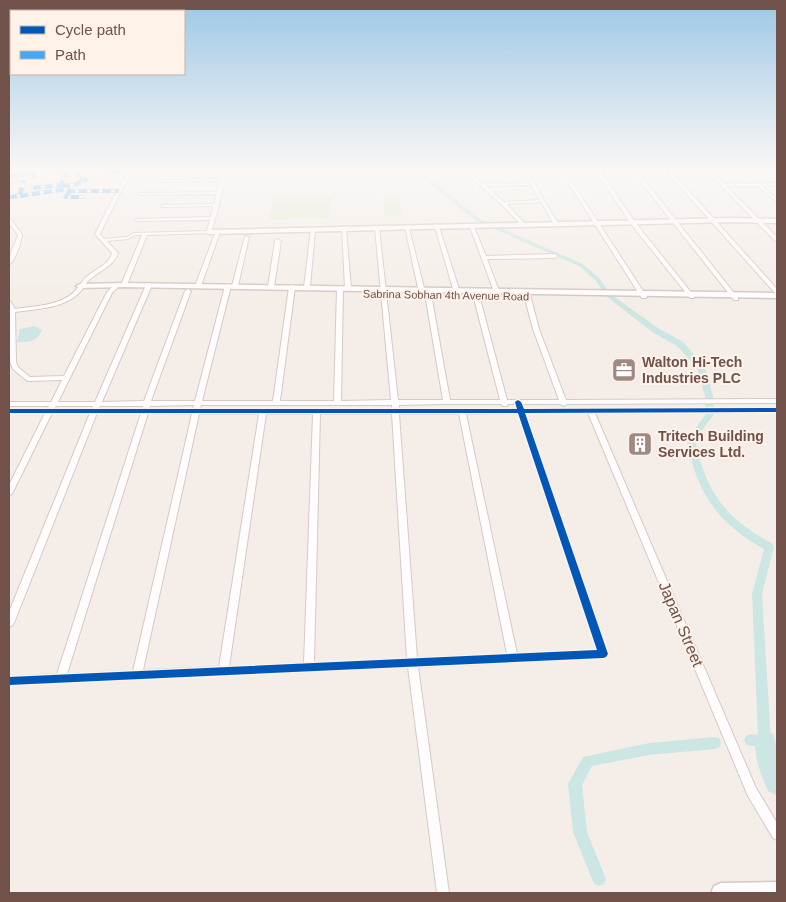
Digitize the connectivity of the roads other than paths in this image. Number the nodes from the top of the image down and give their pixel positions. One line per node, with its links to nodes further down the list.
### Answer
1 (108, 213): 31 (street)
2 (215, 213): 10 (street)
3 (513, 213): 20 (street)
4 (550, 213): 18 (street)
5 (590, 213): 19 (street)
6 (626, 213): 17 (street)
7 (668, 213): 16 (street)
8 (707, 213): 15 (street)
9 (751, 213): 13 (street)
10 (213, 218): 12 (street); 27 (street)
11 (9, 220): 34 (street)
12 (136, 220)
13 (758, 220): 14 (street); 15 (street); 32 (street)
14 (777, 220)
15 (714, 221): 16 (street); 54 (street)
16 (675, 222): 17 (street); 58 (street)
17 (633, 223): 19 (street); 57 (street)
18 (557, 224): 19 (street); 20 (street)
19 (597, 224): 56 (street)
20 (524, 225): 22 (street)
21 (437, 227): 22 (street); 24 (street); 46 (street)
22 (476, 227): 36 (street)
23 (377, 228): 24 (street); 25 (street); 49 (street)
24 (407, 228): 50 (street)
25 (344, 229): 26 (street); 45 (street)
26 (313, 230): 28 (street); 42 (street)
27 (209, 232): 28 (street); 29 (street)
28 (218, 232): 40 (street)
29 (145, 234): 31 (street); 39 (street)
30 (247, 237): 44 (street)
31 (105, 240): 38 (street)
32 (777, 240)
33 (278, 241): 41 (street)
34 (11, 256): 37 (street)
35 (555, 256): 36 (street)
36 (484, 258): 52 (street)
37 (9, 263)
38 (80, 286): 39 (street, Sabrina Sobhan 4th Avenue Road); 61 (street)
39 (120, 286): 43 (street, Sabrina Sobhan 4th Avenue Road); 62 (street)
40 (198, 286): 43 (street, Sabrina Sobhan 4th Avenue Road); 44 (street, Sabrina Sobhan 4th Avenue Road)
41 (271, 287): 44 (street, Sabrina Sobhan 4th Avenue Road); 47 (street, Sabrina Sobhan 4th Avenue Road)
42 (307, 287): 45 (street, Sabrina Sobhan 4th Avenue Road); 47 (street, Sabrina Sobhan 4th Avenue Road)
43 (147, 288): 48 (street, Sabrina Sobhan 4th Avenue Road); 72 (street)
44 (230, 288): 47 (street, Sabrina Sobhan 4th Avenue Road); 48 (street, Sabrina Sobhan 4th Avenue Road); 74 (street)
45 (342, 289): 47 (street, Sabrina Sobhan 4th Avenue Road); 49 (street, Sabrina Sobhan 4th Avenue Road); 68 (street)
46 (456, 289): 50 (street, Sabrina Sobhan 4th Avenue Road); 51 (street, Sabrina Sobhan 4th Avenue Road)
47 (292, 290): 67 (street)
48 (188, 291): 73 (street)
49 (385, 291): 50 (street, Sabrina Sobhan 4th Avenue Road); 75 (street)
50 (425, 291): 51 (street, Sabrina Sobhan 4th Avenue Road); 64 (street)
51 (476, 293): 52 (street, Sabrina Sobhan 4th Avenue Road); 65 (street)
52 (497, 293): 53 (street, Sabrina Sobhan 4th Avenue Road); 55 (street, Sabrina Sobhan 4th Avenue Road)
53 (601, 294): 55 (street, Sabrina Sobhan 4th Avenue Road); 56 (street, Sabrina Sobhan 4th Avenue Road)
54 (777, 294): 58 (street, Sabrina Sobhan 4th Avenue Road)
55 (527, 295): 66 (street)
56 (642, 295): 57 (street, Sabrina Sobhan 4th Avenue Road)
57 (690, 295): 58 (street, Sabrina Sobhan 4th Avenue Road)
58 (734, 296): 59 (street, Sabrina Sobhan 4th Avenue Road)
59 (777, 300)
60 (9, 303): 61 (street)
61 (11, 312): 62 (street)
62 (67, 378): 70 (street)
63 (777, 401): 66 (street)
64 (447, 402): 65 (street); 75 (street)
65 (504, 402): 71 (street); 84 (street)
66 (563, 402): 71 (street); 79 (street)
67 (276, 403): 68 (street); 74 (street)
68 (336, 403): 75 (street)
69 (9, 404): 70 (street)
70 (52, 404): 72 (street); 78 (street)
71 (520, 407): 79 (street); 84 (street); 87 (street)
72 (96, 408): 73 (street); 78 (street); 86 (street)
73 (146, 408): 74 (street); 92 (street)
74 (198, 408): 81 (street); 91 (street)
75 (395, 408): 82 (street); 83 (street); 88 (street)
76 (777, 410): 80 (street)
77 (9, 411): 78 (street)
78 (48, 411): 85 (street)
79 (566, 411): 80 (street)
80 (591, 411): 94 (street, Japan Street)
81 (263, 412): 82 (street); 90 (street)
82 (317, 412): 89 (street)
83 (462, 412): 84 (street); 87 (street)
84 (506, 412)
85 (9, 492)
86 (9, 623)
87 (513, 658): 88 (street)
88 (412, 662): 89 (street); 96 (street)
89 (309, 667): 90 (street)
90 (223, 671): 91 (street)
91 (137, 675): 92 (street)
92 (61, 678): 93 (street)
93 (9, 681)
94 (777, 834)
95 (777, 891): 97 (street)
96 (443, 893)
97 (721, 893)

